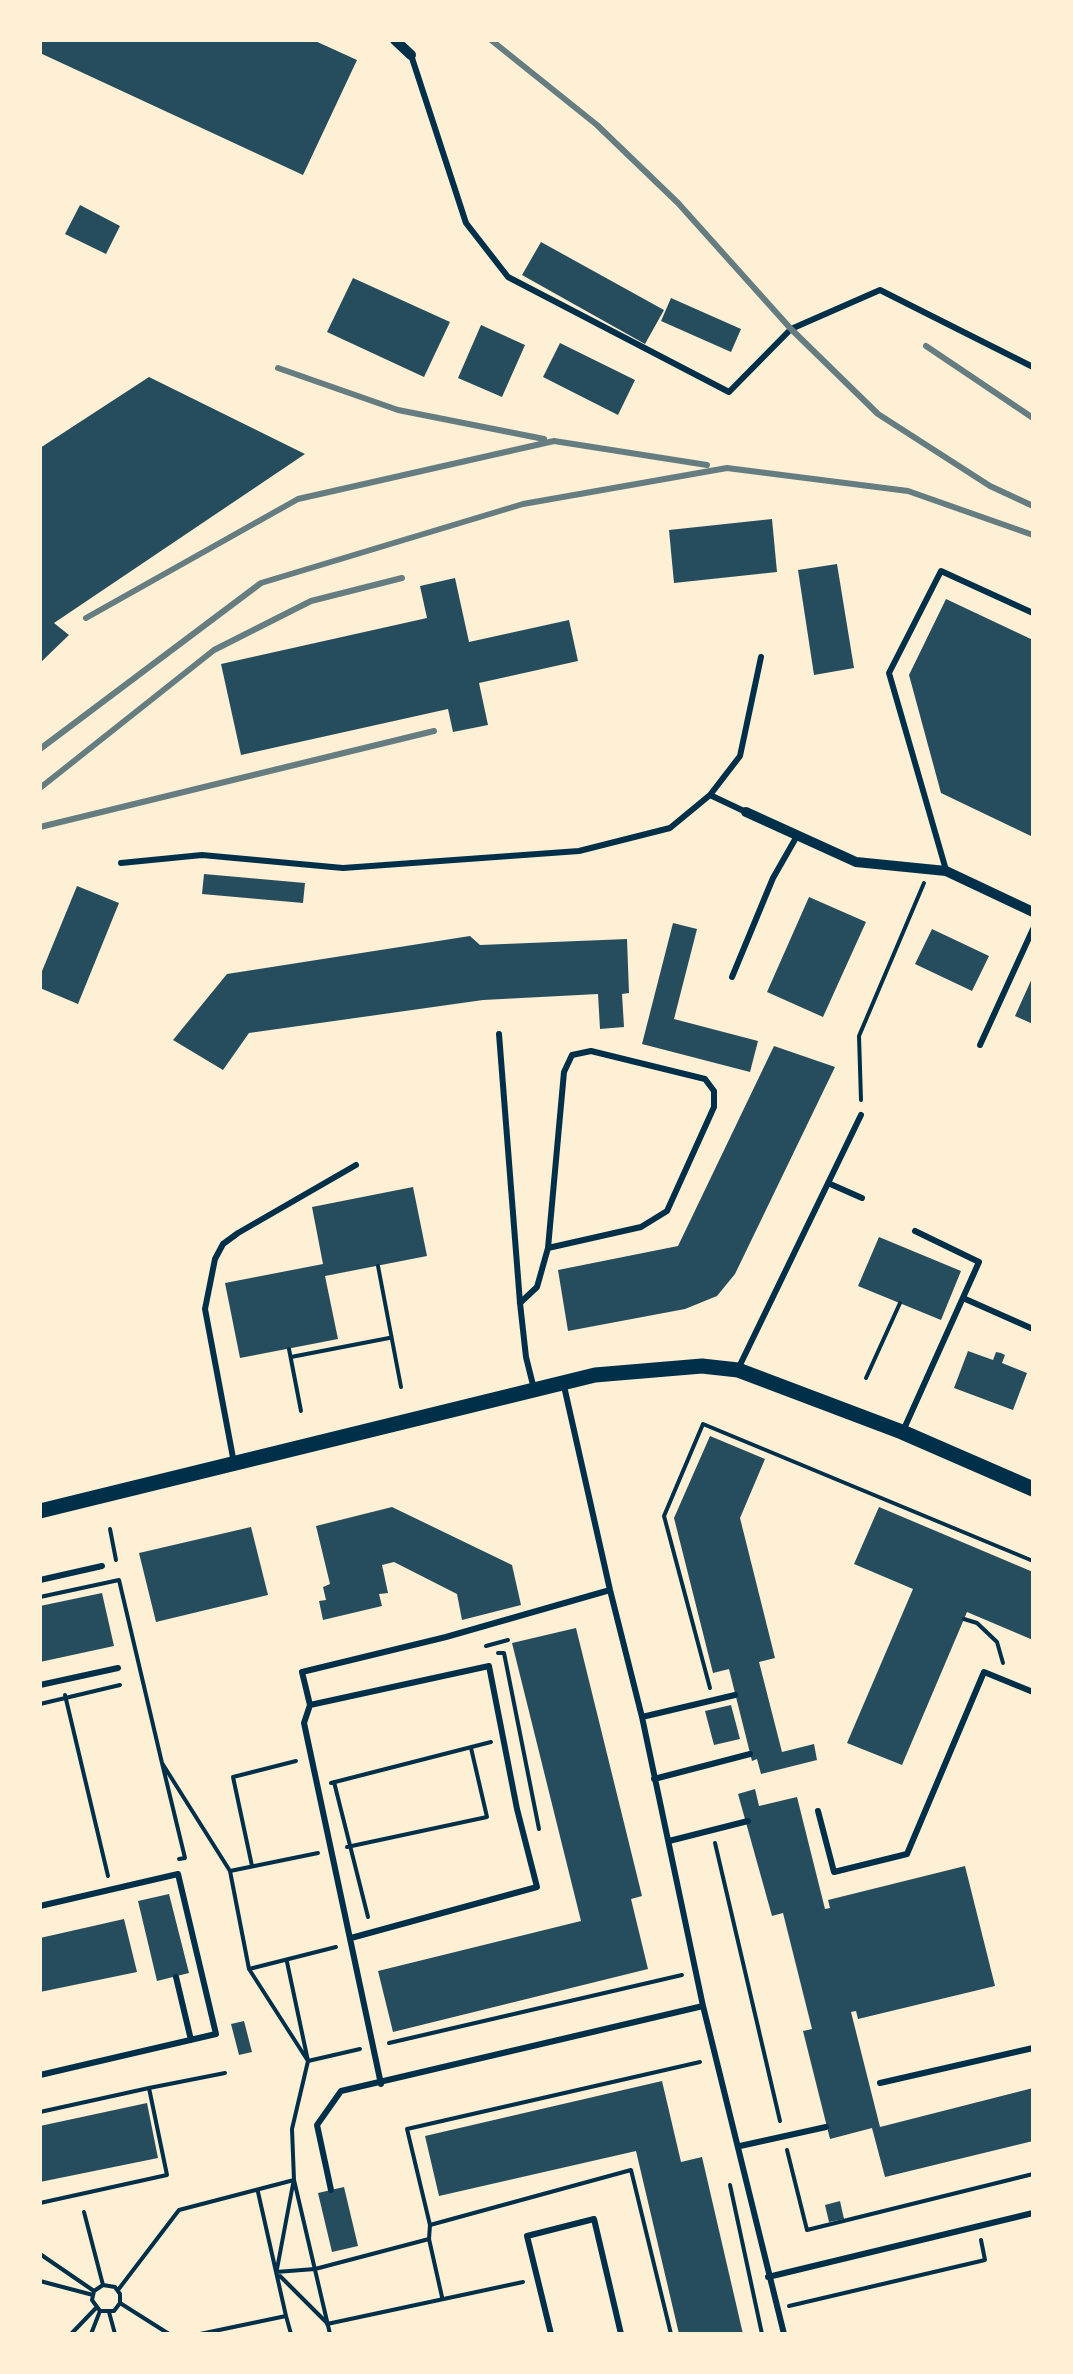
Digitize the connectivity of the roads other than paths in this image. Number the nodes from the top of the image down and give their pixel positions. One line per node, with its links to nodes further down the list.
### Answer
1 (395, 40): 2 (street)
2 (410, 55): 3 (lane)
3 (1033, 367)
4 (1033, 613): 10 (lane)
5 (761, 657): 6 (lane)
6 (710, 795): 7 (lane); 9 (lane)
7 (746, 812): 8 (street)
8 (798, 835): 10 (street); 13 (lane)
9 (120, 863)
10 (946, 871): 11 (street)
11 (1033, 912)
12 (1033, 929): 15 (lane)
13 (732, 977)
14 (500, 1034): 23 (lane)
15 (980, 1045)
16 (861, 1116): 18 (lane)
17 (356, 1165): 29 (lane)
18 (828, 1182): 19 (lane); 25 (lane)
19 (862, 1198)
20 (915, 1231): 22 (lane)
21 (548, 1248): 21 (lane); 23 (lane)
22 (963, 1298): 24 (lane); 28 (lane)
23 (520, 1303): 27 (lane)
24 (1033, 1329)
25 (738, 1370): 26 (street); 28 (street)
26 (564, 1384): 27 (street); 34 (lane)
27 (534, 1390): 29 (street)
28 (902, 1432): 30 (street)
29 (234, 1464): 31 (street)
30 (1033, 1489)
31 (40, 1511)
32 (102, 1566): 33 (lane)
33 (40, 1580)
34 (610, 1590): 39 (lane); 40 (lane)
35 (118, 1668): 36 (lane)
36 (40, 1685)
37 (1033, 1692): 43 (lane)
38 (736, 1695): 40 (lane)
39 (310, 1704): 47 (lane); 47 (lane)
40 (642, 1717): 42 (lane)
41 (750, 1754): 42 (lane)
42 (654, 1779): 45 (lane)
43 (818, 1810)
44 (748, 1820): 45 (lane)
45 (669, 1841): 49 (lane)
46 (40, 1906): 50 (lane)
47 (351, 1938): 54 (lane)
48 (176, 1977): 50 (lane)
49 (704, 2006): 54 (lane); 56 (lane)
50 (191, 2040): 52 (lane)
51 (1033, 2048): 53 (lane)
52 (40, 2075)
53 (880, 2083)
54 (382, 2084): 57 (lane)
55 (826, 2126): 56 (lane)
56 (739, 2146): 59 (lane)
57 (330, 2190)
58 (1033, 2212): 59 (lane)
59 (768, 2277): 62 (lane)
60 (551, 2334): 61 (lane)
61 (621, 2334)
62 (784, 2334)

